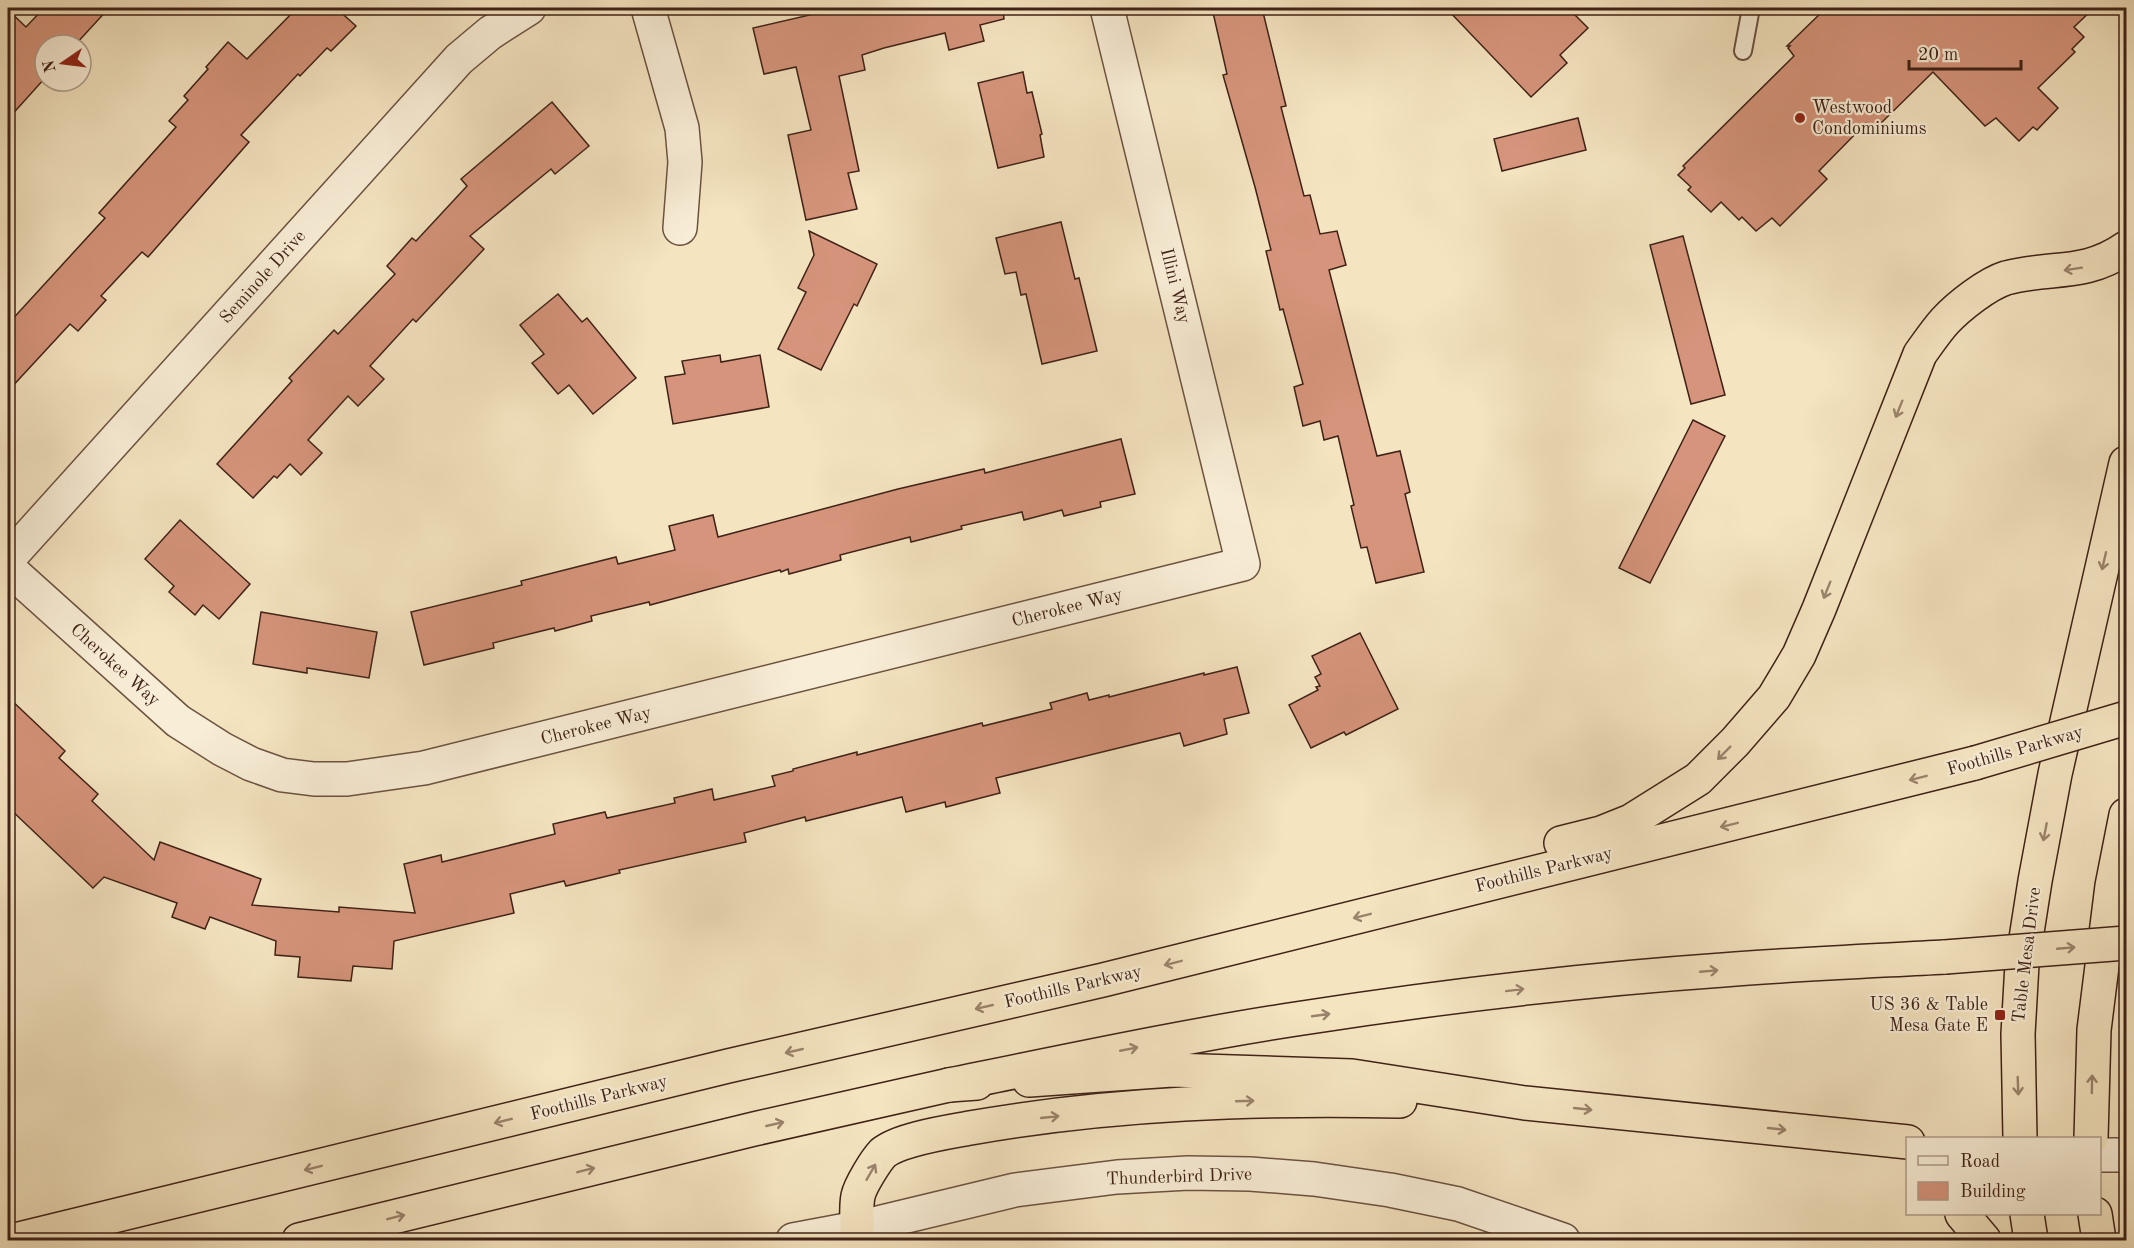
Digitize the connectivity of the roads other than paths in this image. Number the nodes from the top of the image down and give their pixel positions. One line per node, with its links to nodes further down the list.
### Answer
1 (529, 8): 9 (street, Seminole Drive)
2 (648, 8): 6 (street)
3 (1107, 8): 10 (street, Illini Way)
4 (1751, 8): 5 (lane)
5 (1743, 51)
6 (680, 228)
7 (2127, 248): 14 (highway, one-way to 14)
8 (2127, 463): 19 (highway, Table Mesa Drive, one-way to 19)
9 (8, 560)
10 (1243, 564): 11 (street, Cherokee Way)
11 (8, 568)
12 (2127, 718): 14 (highway, Foothills Parkway, one-way to 14, bridge)
13 (2127, 815): 20 (highway, one-way to 13)
14 (1419, 902): 29 (highway, Foothills Parkway, one-way to 29)
15 (2127, 943): 16 (highway, one-way to 15, bridge)
16 (948, 1085): 17 (highway); 30 (highway, one-way to 16)
17 (1525, 1103): 18 (highway, one-way to 18); 28 (highway, one-way to 17)
18 (1848, 1136): 21 (highway); 24 (highway)
19 (2020, 1137)
20 (2091, 1137)
21 (1906, 1142)
22 (2101, 1155): 23 (street)
23 (2127, 1155)
24 (1906, 1166)
25 (1963, 1215): 33 (highway)
26 (2027, 1215): 34 (highway)
27 (2095, 1215): 35 (highway)
28 (859, 1234): 31 (street, Thunderbird Drive); 32 (street, Thunderbird Drive)
29 (15, 1240)
30 (298, 1240)
31 (793, 1240)
32 (1563, 1240)
33 (1984, 1240)
34 (2031, 1240)
35 (2099, 1240)

